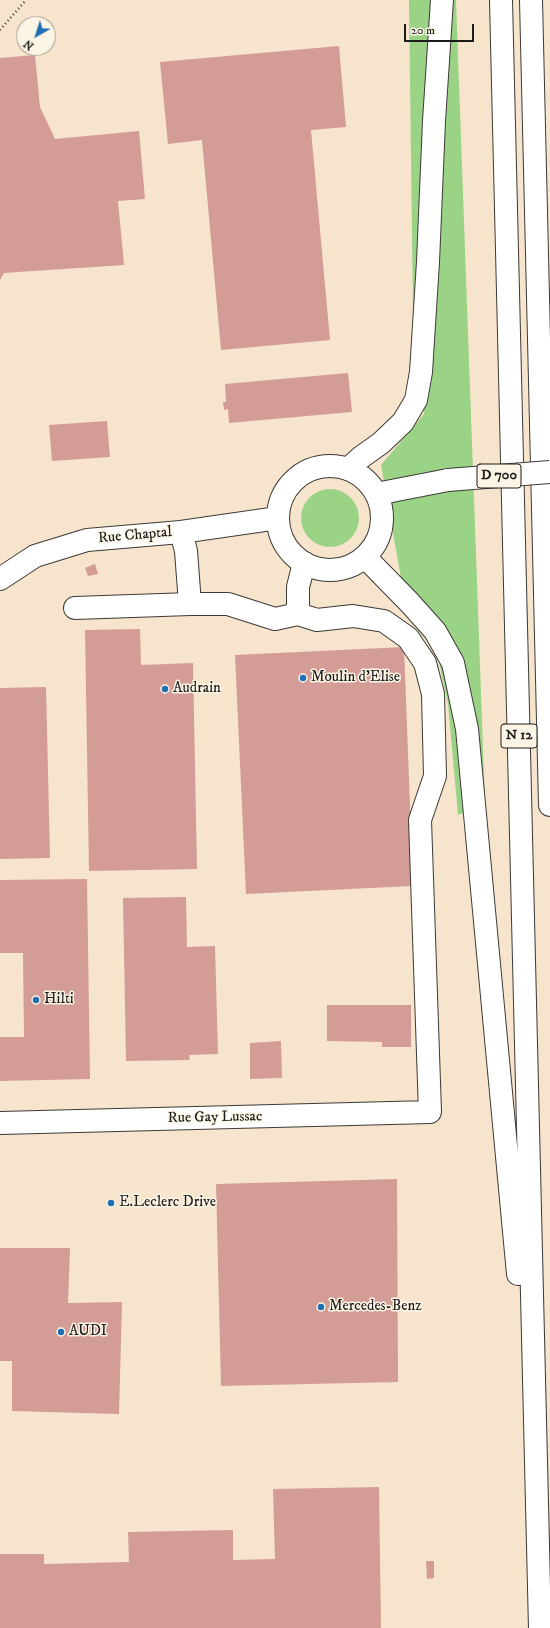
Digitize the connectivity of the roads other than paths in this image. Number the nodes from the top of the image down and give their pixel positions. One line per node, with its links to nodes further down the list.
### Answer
1 (442, 0): 4 (main road)
2 (501, 0): 17 (main road, N 12)
3 (531, 0): 15 (main road, N 12)
4 (348, 469): 6 (main road); 7 (main road)
5 (550, 472): 6 (main road, D 700, bridge)
6 (376, 494): 9 (main road)
7 (278, 518): 8 (main road, Rue Chaptal); 10 (main road)
8 (181, 532): 11 (main road, Rue Chaptal); 12 (main road)
9 (365, 557): 10 (main road); 17 (main road)
10 (304, 563): 14 (main road)
11 (0, 579)
12 (190, 604): 13 (main road); 14 (main road)
13 (75, 608)
14 (298, 614): 16 (main road, Rue Gay Lussac)
15 (550, 805)
16 (0, 1123)
17 (536, 1473): 18 (main road, N 12)
18 (540, 1628)

